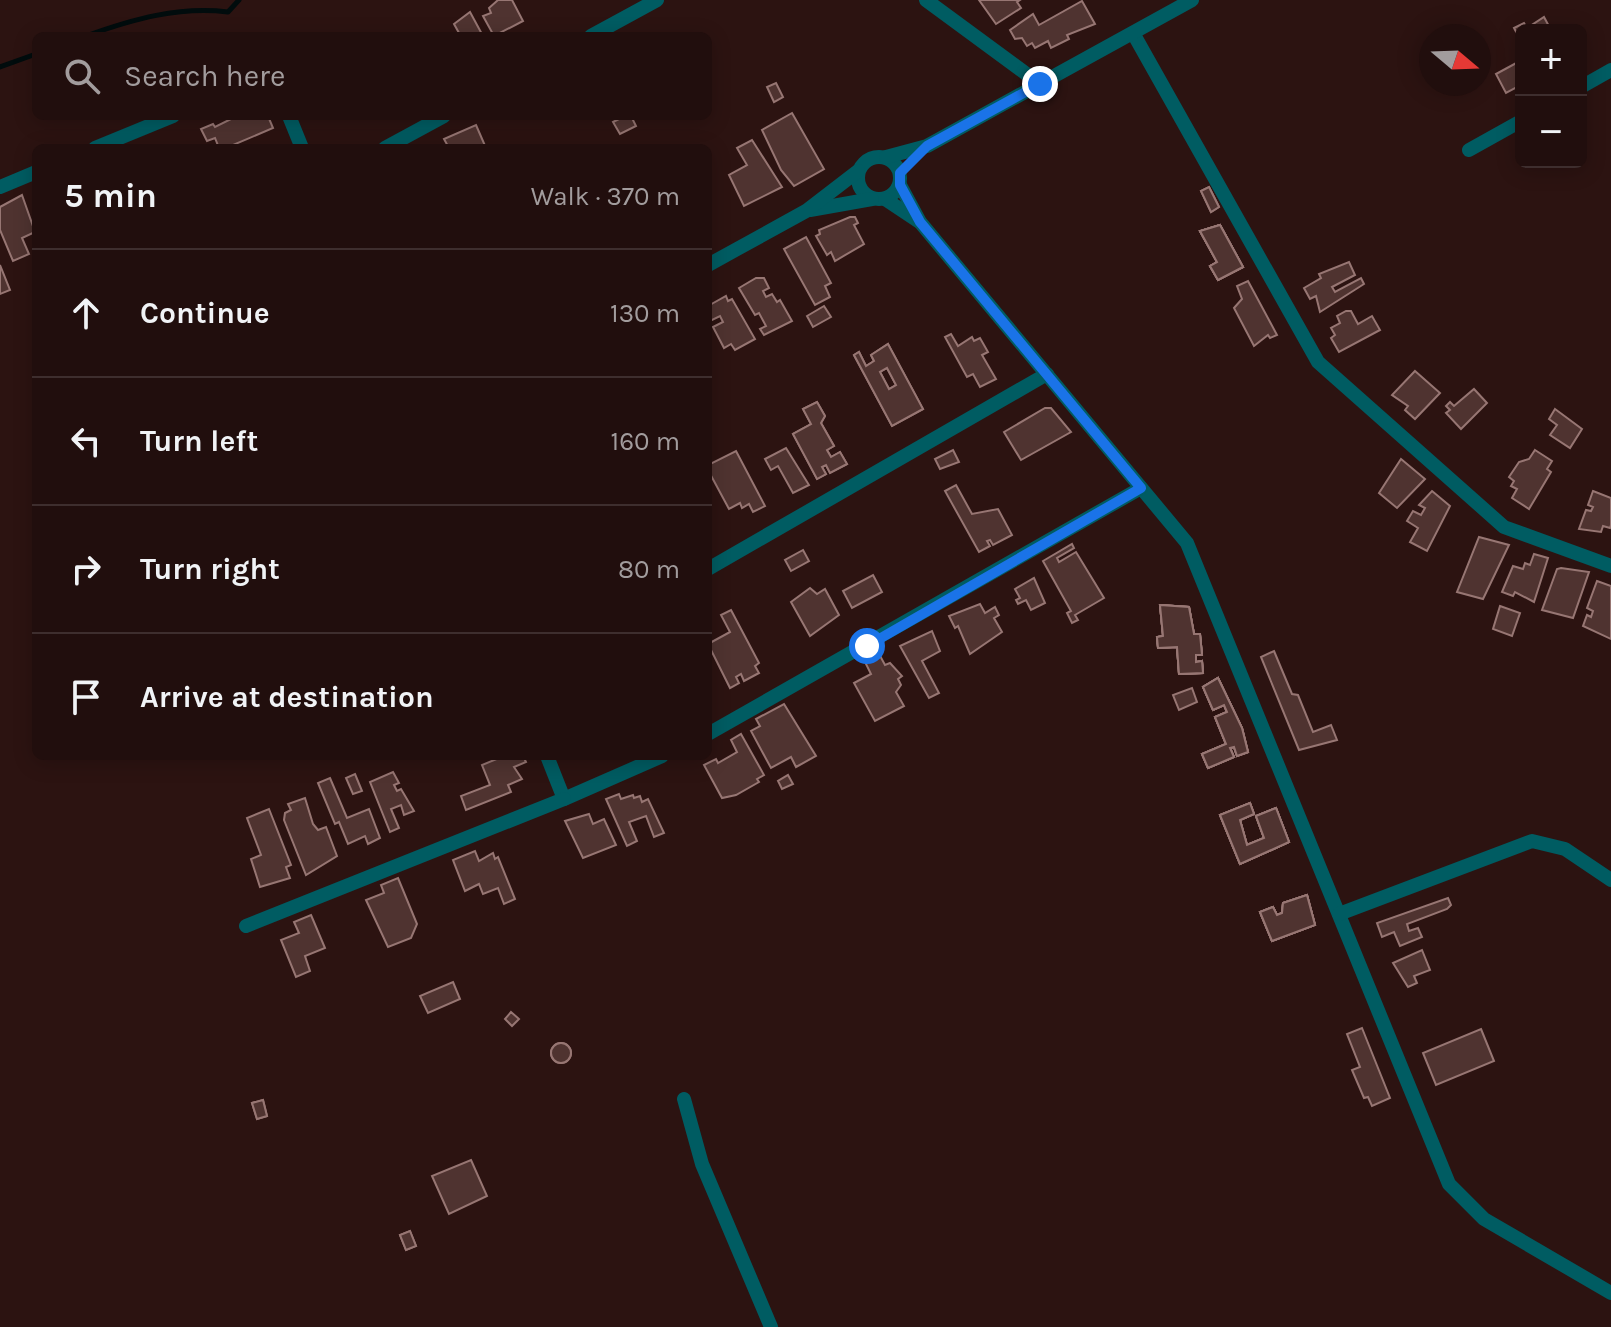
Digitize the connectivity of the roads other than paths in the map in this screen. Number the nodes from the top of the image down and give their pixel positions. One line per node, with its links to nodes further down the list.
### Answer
1 (657, 0): 4 (street)
2 (926, 0): 7 (street)
3 (1192, 0): 5 (street)
4 (598, 32)
5 (1133, 33): 7 (street); 29 (street)
6 (1611, 70): 8 (street)
7 (1040, 84): 16 (street)
8 (1587, 84)
9 (163, 120): 13 (street)
10 (291, 120): 14 (street)
11 (437, 120): 15 (street)
12 (1515, 124): 17 (street)
13 (105, 144)
14 (300, 144)
15 (392, 144)
16 (927, 146): 18 (street); 21 (street)
17 (1469, 150)
18 (886, 157): 19 (street); 21 (street)
19 (858, 171): 23 (street); 24 (street)
20 (32, 174): 22 (street)
21 (900, 179): 23 (street); 25 (street)
22 (0, 187)
23 (878, 199): 24 (street); 25 (street)
24 (806, 211): 26 (street)
25 (920, 222): 27 (street)
26 (712, 263)
27 (1047, 374): 28 (street); 30 (street)
28 (1141, 488): 31 (street); 36 (street)
29 (1611, 566)
30 (712, 567)
31 (712, 732)
32 (549, 760): 34 (street)
33 (653, 760): 34 (street)
34 (564, 799): 37 (street)
35 (1611, 880): 36 (street)
36 (1339, 914): 39 (street)
37 (246, 926)
38 (684, 1099): 40 (street)
39 (1611, 1293)
40 (771, 1327)

